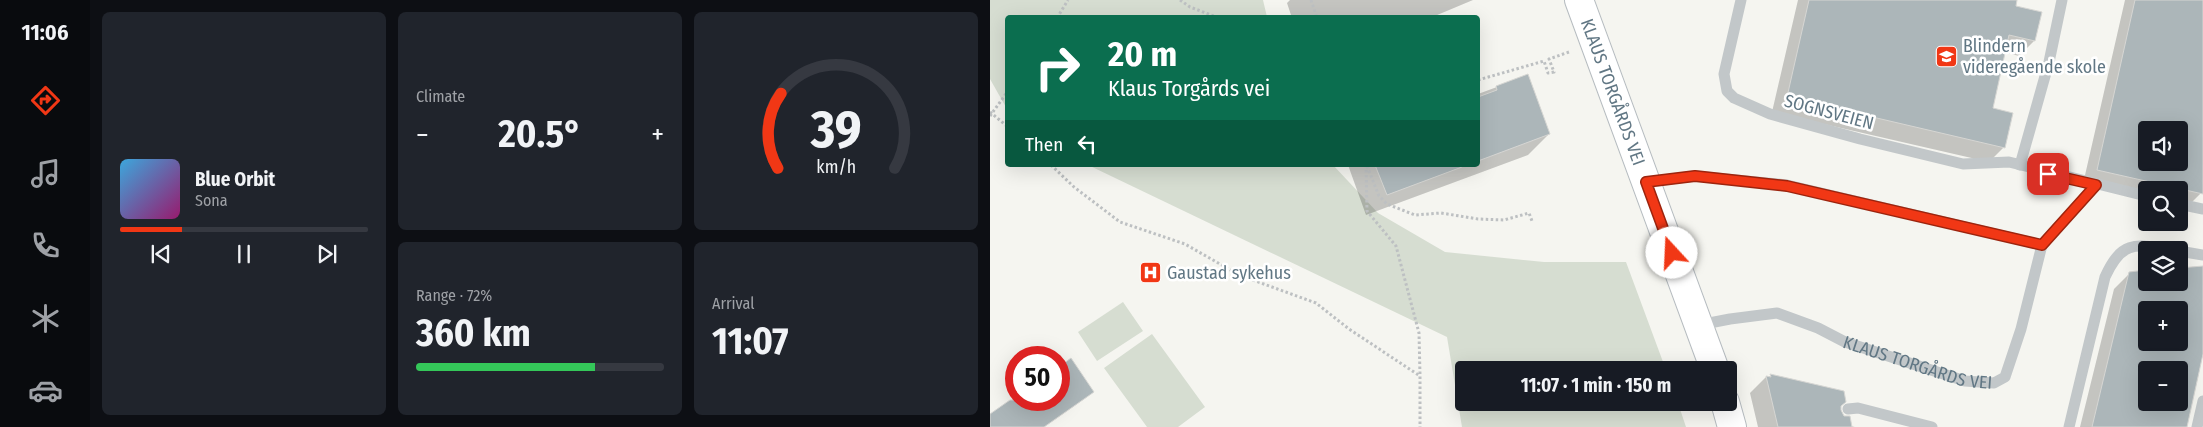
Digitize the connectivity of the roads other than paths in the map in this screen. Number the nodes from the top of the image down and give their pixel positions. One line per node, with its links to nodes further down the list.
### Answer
1 (1579, 0): 5 (main road, KLAUS TORGÅRDS VEI)
2 (1741, 0): 4 (lane, SOGNSVEIEN)
3 (2062, 0): 4 (lane)
4 (2020, 165): 6 (lane, SOGNSVEIEN)
5 (1646, 182): 10 (lane, KLAUS TORGÅRDS VEI); 14 (main road, KLAUS TORGÅRDS VEI)
6 (2096, 185): 7 (lane, SOGNSVEIEN); 10 (lane, KLAUS TORGÅRDS VEI)
7 (2138, 194)
8 (2188, 206): 9 (lane)
9 (2203, 209)
10 (2042, 245): 14 (lane, KLAUS TORGÅRDS VEI)
11 (2138, 246): 21 (lane)
12 (2188, 252): 13 (lane)
13 (2203, 255)
14 (1698, 325): 15 (main road, KLAUS TORGÅRDS VEI)
15 (1712, 361)
16 (2203, 401): 22 (lane)
17 (1848, 409): 20 (lane)
18 (1728, 411): 19 (main road)
19 (1732, 427)
20 (1932, 427)
21 (2069, 427)
22 (2196, 427)

